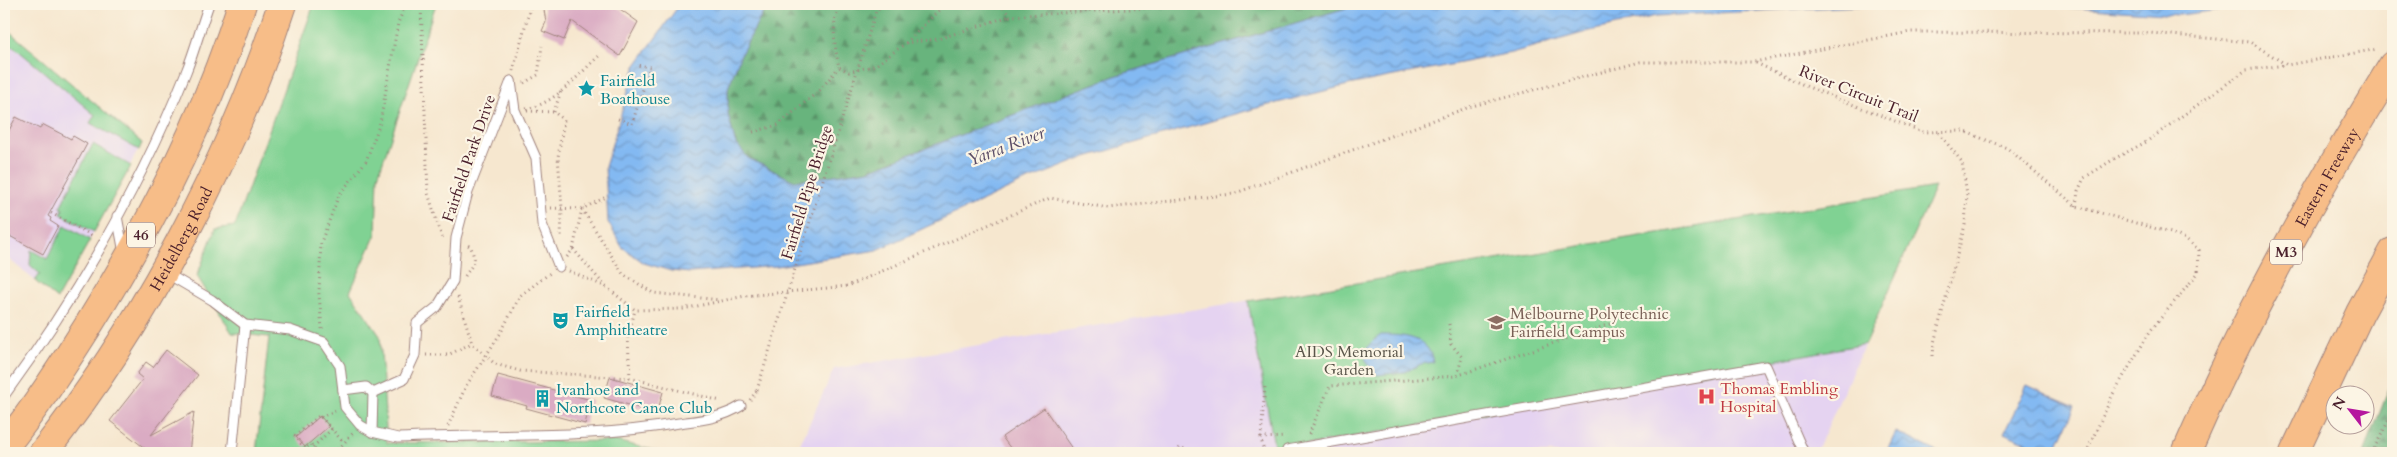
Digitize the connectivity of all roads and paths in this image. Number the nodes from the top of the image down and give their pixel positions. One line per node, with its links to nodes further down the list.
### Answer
1 (209, 4): 33 (lane)
2 (242, 4): 37 (main road, 46)
3 (282, 4): 39 (main road, Heidelberg Road / 46)
4 (406, 4): 47 (path)
5 (421, 4): 35 (path)
6 (531, 4): 21 (path)
7 (840, 4): 20 (path)
8 (882, 4): 56 (path, Fairfield Pipe Bridge, bridge)
9 (945, 4): 13 (path)
10 (1000, 4): 12 (path)
11 (1174, 4): 12 (path)
12 (1010, 16): 13 (path)
13 (906, 43): 20 (path)
14 (542, 46): 21 (path)
15 (599, 56): 22 (path)
16 (1754, 62): 19 (path); 26 (path, River Circuit Trail); 42 (path)
17 (2387, 64): 19 (path); 83 (main road, Eastern Freeway / M3)
18 (636, 65): 25 (path)
19 (2287, 65): 29 (path)
20 (839, 67): 27 (path)
21 (511, 81): 23 (lane); 40 (lane, Fairfield Park Drive)
22 (561, 90): 23 (path); 24 (path)
23 (515, 110): 24 (path); 38 (lane)
24 (554, 112): 30 (path)
25 (618, 119)
26 (1937, 131): 29 (path, River Circuit Trail); 51 (path)
27 (753, 132)
28 (608, 196): 31 (path)
29 (2076, 206): 82 (path, River Circuit Trail)
30 (562, 208): 31 (path); 38 (path)
31 (582, 209): 41 (path); 42 (path)
32 (51, 213): 34 (path)
33 (117, 216): 37 (lane); 58 (lane)
34 (96, 238)
35 (444, 247)
36 (2393, 252): 84 (main road)
37 (126, 266): 69 (main road, 46)
38 (559, 267): 41 (path); 50 (path)
39 (163, 271): 46 (lane); 71 (main road, Heidelberg Road / 46)
40 (453, 281): 48 (path); 49 (lane, Fairfield Park Drive)
41 (606, 286): 43 (path)
42 (723, 301): 43 (path)
43 (635, 310): 53 (path)
44 (1613, 323): 52 (path)
45 (1449, 324): 52 (path)
46 (245, 325): 47 (lane); 72 (lane)
47 (324, 342): 55 (lane)
48 (472, 343): 49 (path); 50 (path)
49 (415, 355): 57 (lane, Fairfield Park Drive)
50 (486, 355): 53 (path); 62 (path)
51 (1933, 356)
52 (1456, 376): 65 (path)
53 (630, 378): 59 (path)
54 (1265, 387): 67 (path)
55 (344, 390): 57 (lane); 61 (lane)
56 (757, 390)
57 (373, 393): 64 (lane)
58 (4, 396)
59 (741, 406): 64 (lane)
60 (2393, 412): 85 (path)
61 (360, 425): 64 (lane); 68 (path)
62 (448, 425)
63 (332, 429): 68 (path); 70 (path); 70 (path)
64 (372, 432)
65 (1308, 436)
66 (1290, 437): 67 (path)
67 (1261, 438): 79 (path)
68 (344, 443): 74 (path)
69 (4, 447)
70 (313, 447): 73 (path)
71 (43, 453)
72 (232, 453)
73 (318, 453)
74 (335, 453)
75 (1177, 453): 76 (path)
76 (1194, 453)
77 (1233, 453): 78 (path)
78 (1239, 453)
79 (1264, 453)
80 (1288, 453): 81 (lane)
81 (1804, 453)
82 (2086, 453)
83 (2186, 453)
84 (2294, 453)
85 (2372, 453)

